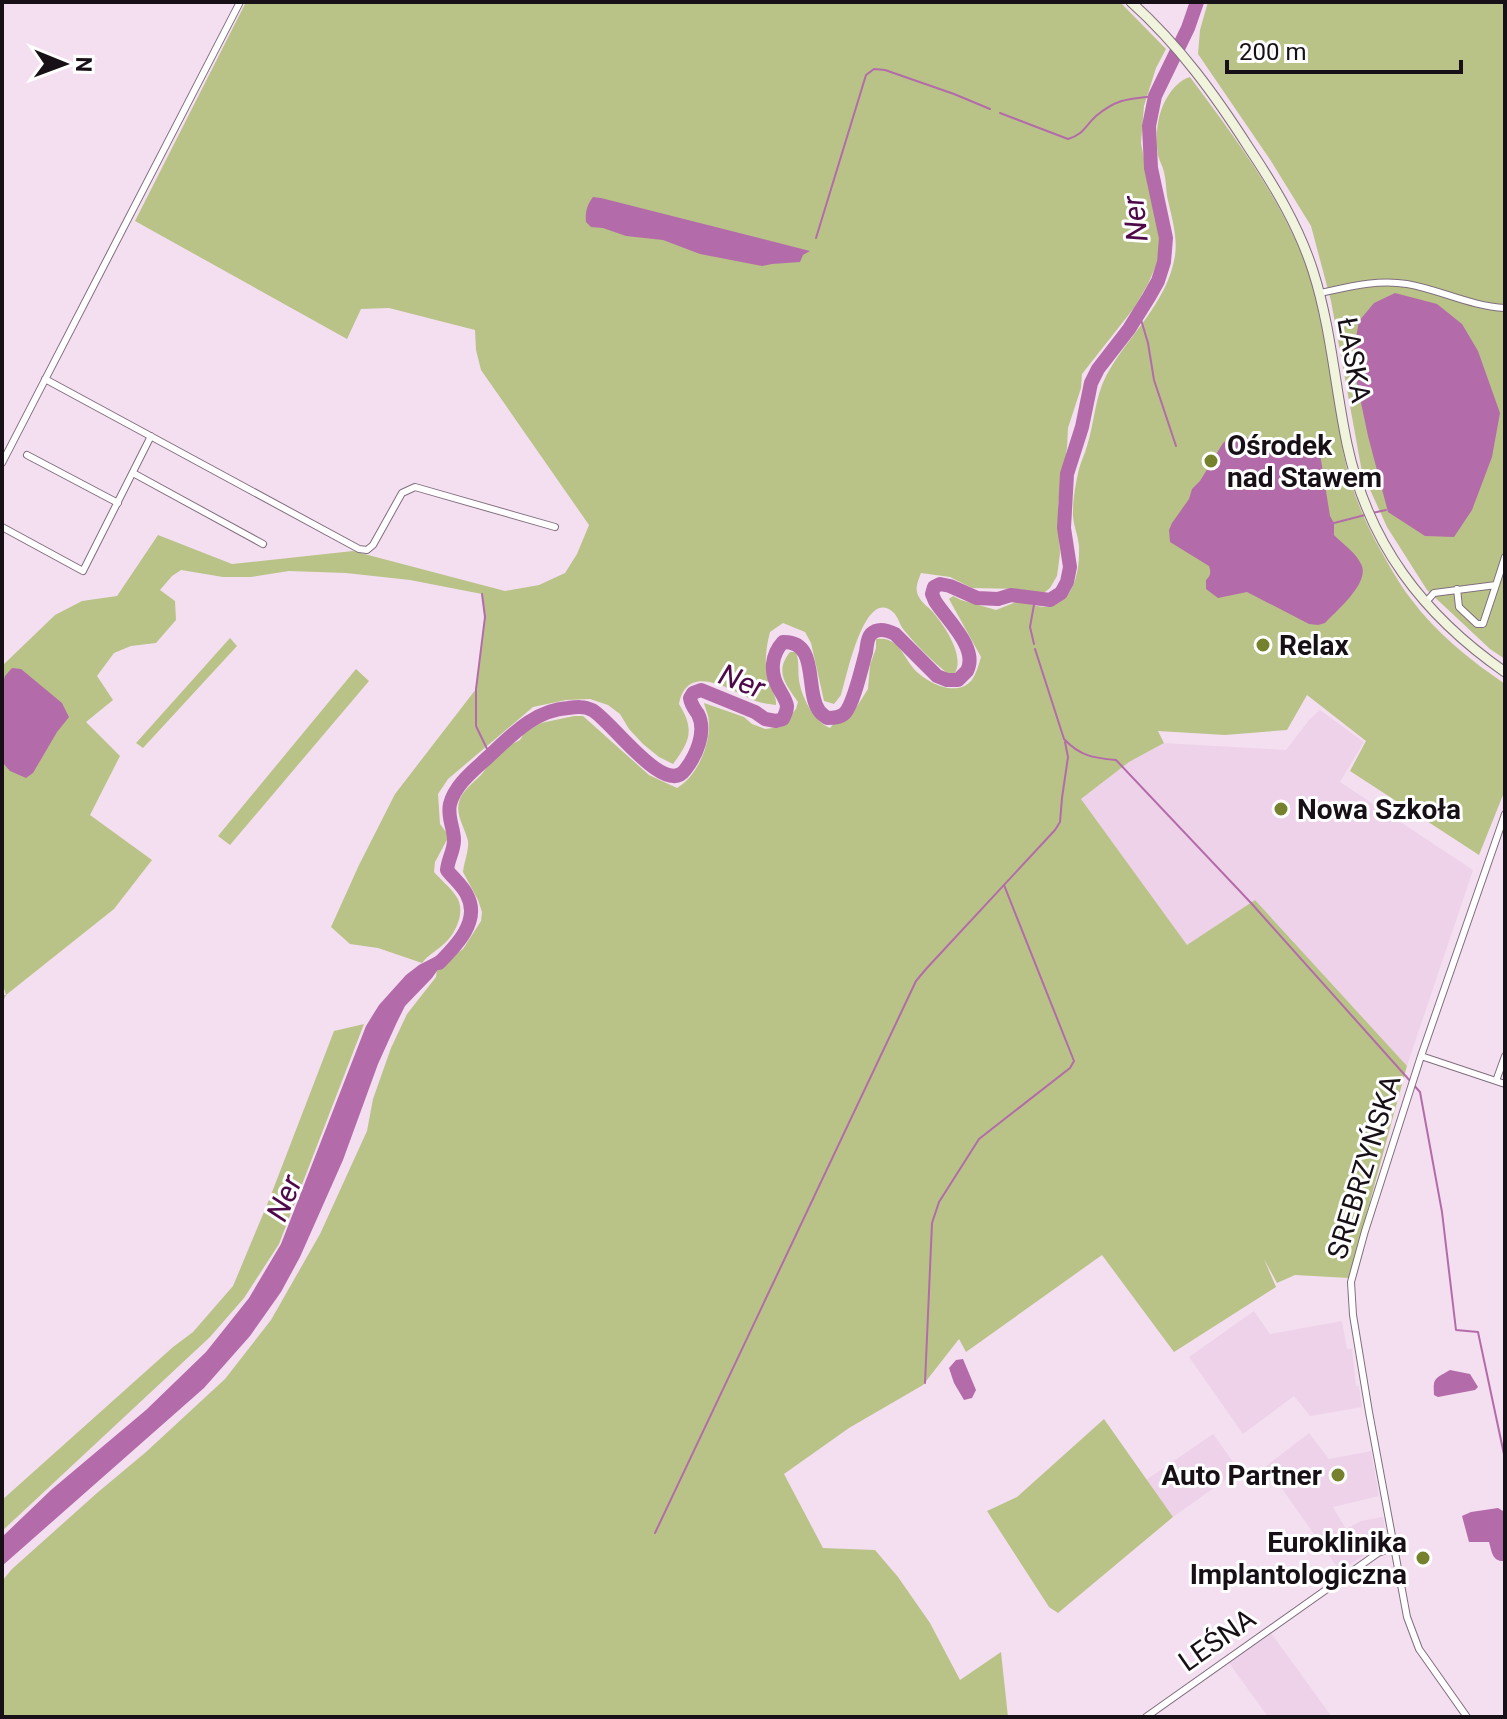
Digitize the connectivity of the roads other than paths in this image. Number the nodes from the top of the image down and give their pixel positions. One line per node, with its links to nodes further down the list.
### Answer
1 (240, 2): 5 (street)
2 (1131, 2): 3 (main road, ŁASKA)
3 (1320, 293): 4 (street); 17 (main road, ŁASKA)
4 (1505, 308)
5 (45, 379): 6 (street); 8 (street)
6 (151, 436): 9 (street); 12 (street)
7 (27, 455): 10 (street)
8 (2, 463)
9 (133, 473): 10 (street); 13 (street)
10 (118, 503): 11 (street)
11 (2, 527)
12 (555, 527)
13 (263, 544)
14 (1505, 557): 15 (street)
15 (1496, 585): 16 (street); 16 (street)
16 (1457, 589): 17 (street)
17 (1426, 600): 18 (main road, ŁASKA)
18 (1505, 672)
19 (1505, 814): 20 (street, SREBRZYŃSKA)
20 (1501, 837): 21 (street, SREBRZYŃSKA)
21 (1421, 1056): 23 (street); 25 (street, SREBRZYŃSKA)
22 (1505, 1056): 23 (street)
23 (1496, 1081): 24 (street)
24 (1505, 1084)
25 (1394, 1547): 26 (street, LEŚNA); 27 (street, SREBRZYŃSKA)
26 (1146, 1717)
27 (1467, 1717)

